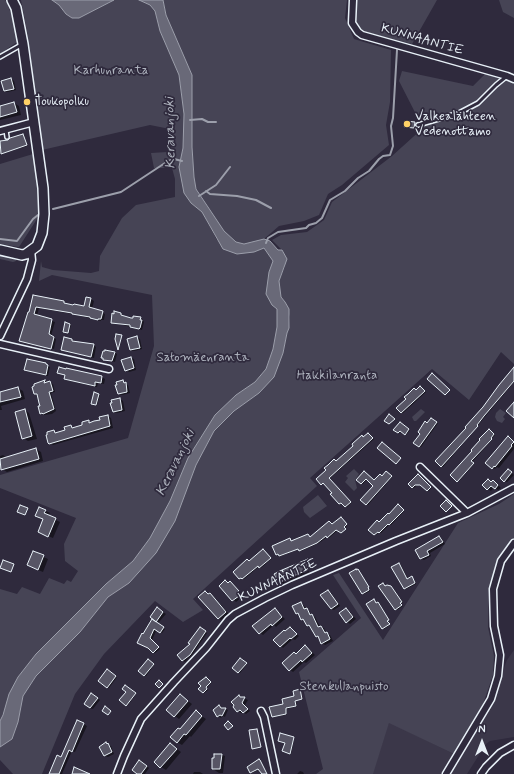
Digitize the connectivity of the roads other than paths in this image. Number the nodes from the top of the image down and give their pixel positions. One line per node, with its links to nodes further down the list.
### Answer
1 (12, 0): 3 (street)
2 (353, 0): 5 (street, KUNNAANTIE)
3 (23, 44): 4 (lane); 7 (street)
4 (0, 57)
5 (507, 76): 6 (street, KUNNAANTIE); 8 (lane)
6 (514, 79)
7 (34, 122): 9 (street); 12 (street)
8 (418, 125)
9 (3, 130): 10 (lane)
10 (7, 136)
11 (0, 250): 12 (street)
12 (31, 250): 13 (street)
13 (0, 336)
14 (0, 344): 15 (street)
15 (109, 369)
16 (420, 467): 18 (street)
17 (514, 488): 18 (street, KUNNAANTIE)
18 (467, 513): 22 (street, KUNNAANTIE)
19 (514, 543): 24 (street)
20 (261, 711): 23 (street)
21 (514, 745): 25 (street)
22 (117, 774)
23 (276, 774)
24 (446, 774)
25 (481, 774)

